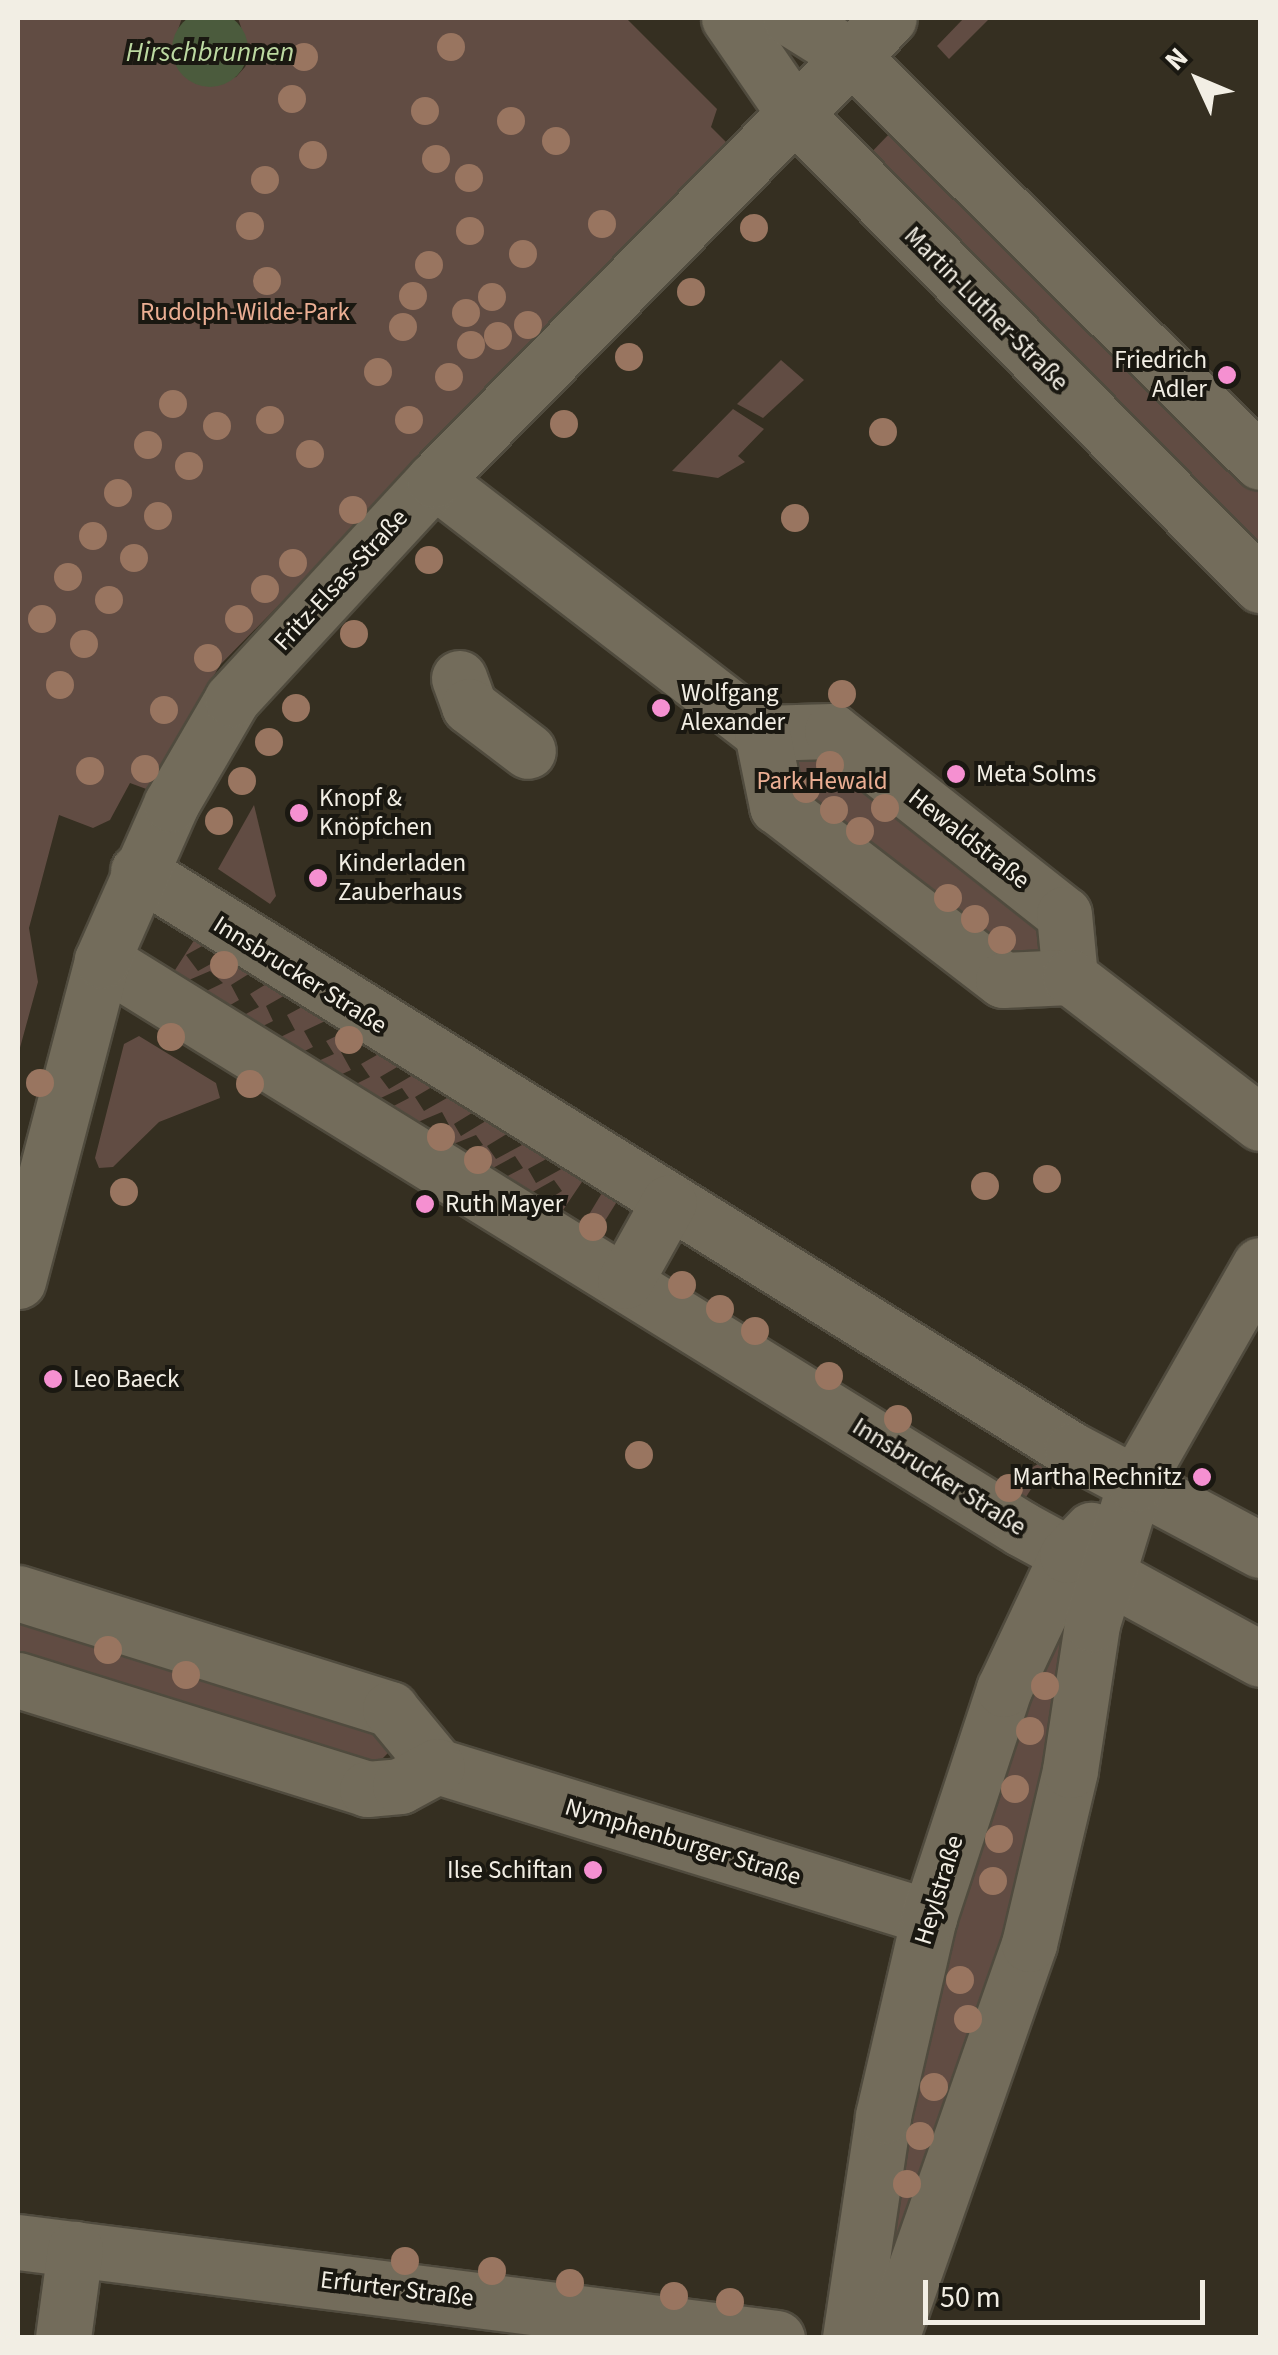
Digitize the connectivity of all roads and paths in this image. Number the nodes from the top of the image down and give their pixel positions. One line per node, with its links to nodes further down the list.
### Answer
1 (729, 18): 5 (street, Martin-Luther-Straße)
2 (790, 18): 4 (street)
3 (889, 18): 4 (street, Fritz-Elsas-Straße)
4 (851, 56): 5 (street, Fritz-Elsas-Straße); 6 (street)
5 (794, 114): 7 (street, Fritz-Elsas-Straße); 8 (street, Martin-Luther-Straße)
6 (1260, 462)
7 (434, 480): 10 (street); 12 (street, Fritz-Elsas-Straße)
8 (1260, 586)
9 (459, 678): 11 (street)
10 (762, 733): 14 (street); 14 (street, Hewaldstraße)
11 (528, 751)
12 (138, 871): 13 (street, Fritz-Elsas-Straße); 16 (street, Innsbrucker Straße)
13 (102, 960): 18 (street, Innsbrucker Straße); 19 (street, Fritz-Elsas-Straße)
14 (1070, 977): 15 (street)
15 (1260, 1123)
16 (669, 1202): 18 (street); 20 (street, Innsbrucker Straße)
17 (1260, 1266): 20 (street, Heylstraße)
18 (625, 1280): 22 (street, Innsbrucker Straße)
19 (18, 1281)
20 (1135, 1484): 21 (street, Innsbrucker Straße); 22 (street, Heylstraße)
21 (1260, 1550)
22 (1086, 1565): 24 (street, Innsbrucker Straße); 27 (street, Heylstraße); 33 (street)
23 (18, 1593): 26 (street)
24 (1260, 1659)
25 (18, 1680): 26 (street)
26 (437, 1766): 27 (street, Nymphenburger Straße)
27 (929, 1917): 32 (street, Heylstraße)
28 (18, 2242): 29 (street, Erfurter Straße)
29 (75, 2250): 30 (street); 31 (street, Erfurter Straße)
30 (63, 2338)
31 (777, 2338)
32 (850, 2338)
33 (891, 2338)

